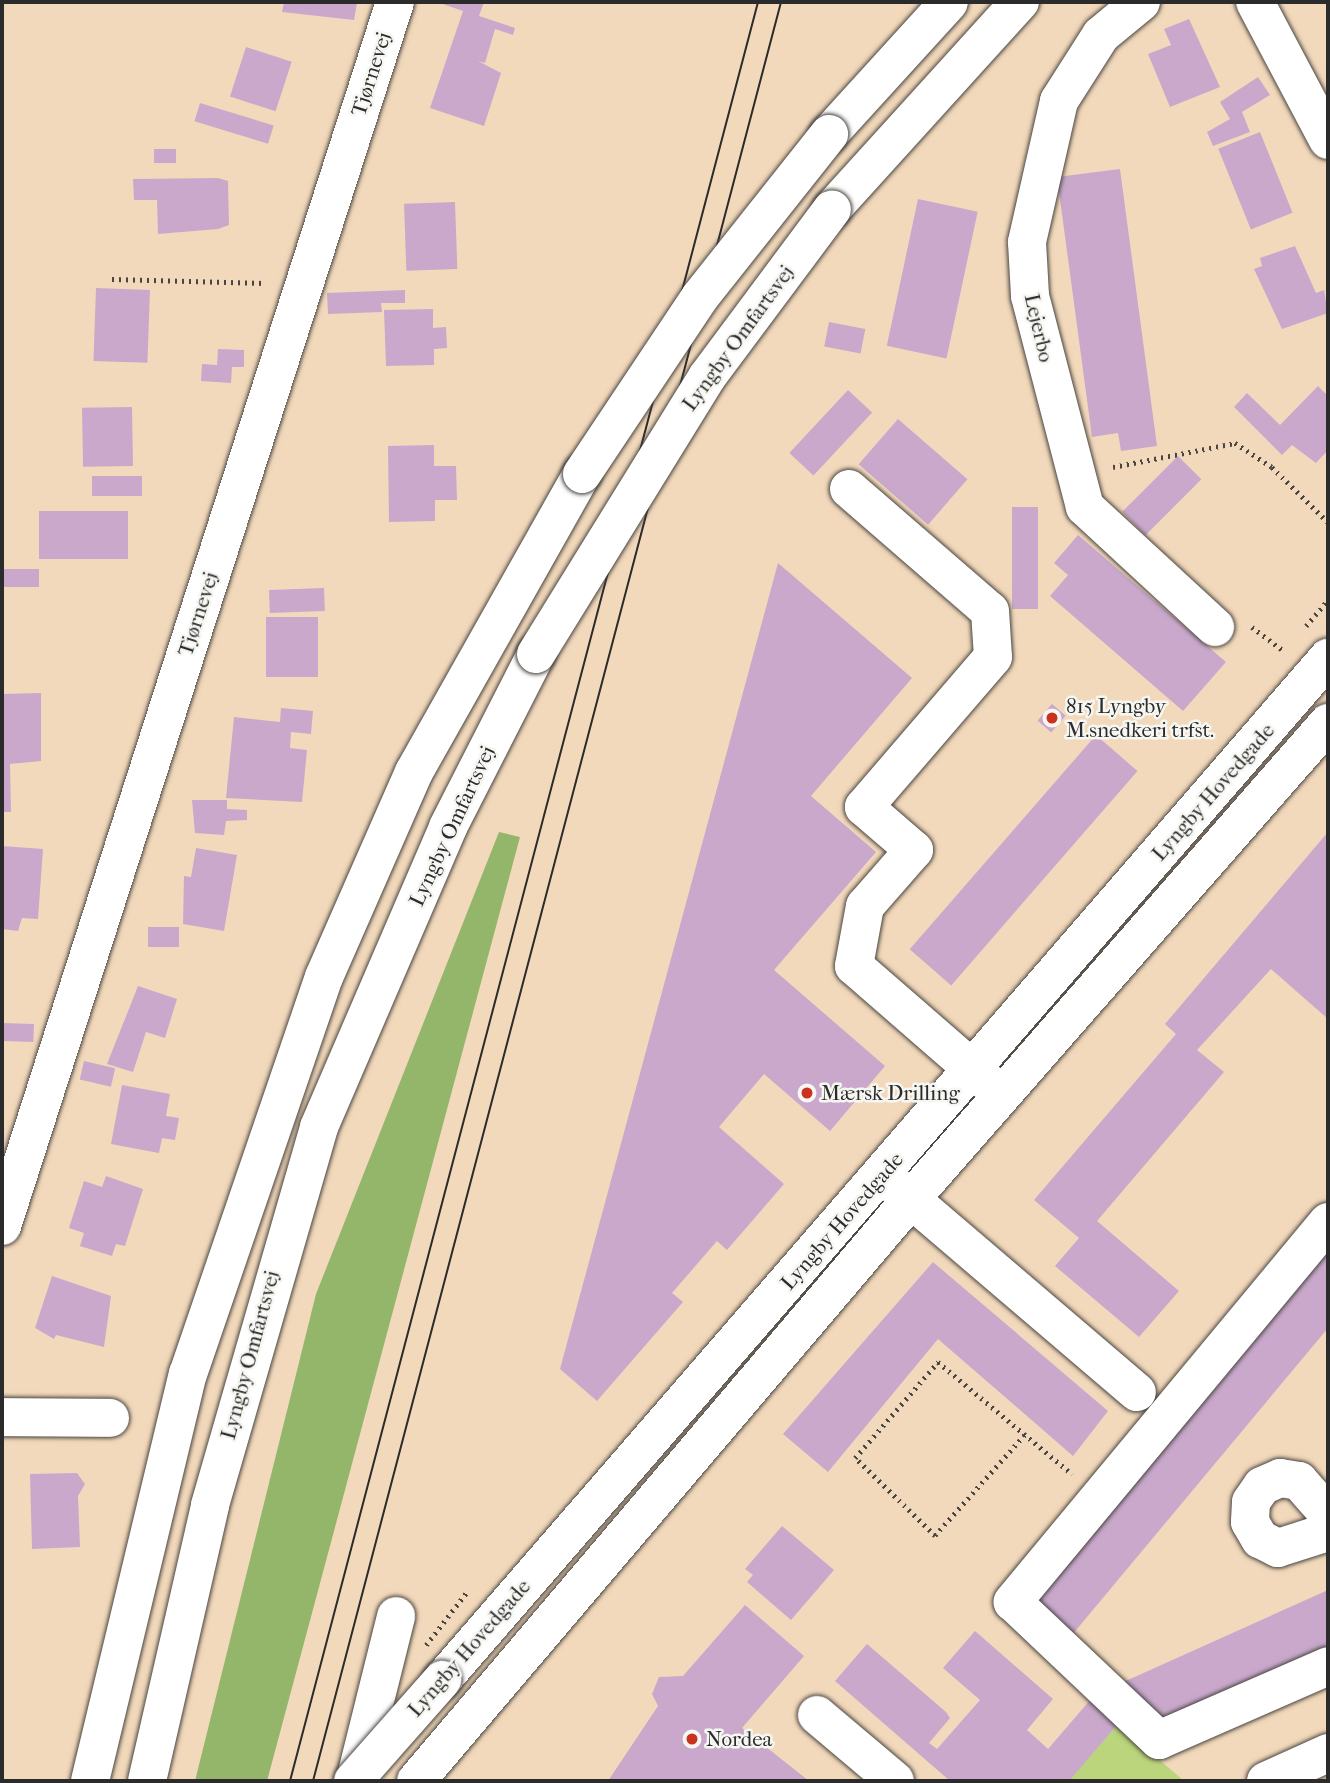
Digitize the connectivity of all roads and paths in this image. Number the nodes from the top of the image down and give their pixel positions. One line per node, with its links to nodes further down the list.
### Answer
1 (395, 2): 8 (main road, Tjørnevej)
2 (949, 2): 32 (main road, bridge)
3 (1020, 2): 33 (main road, Lyngby Omfartsvej, bridge)
4 (1141, 2): 9 (main road, Lejerbo)
5 (1255, 2): 6 (main road)
6 (1328, 140)
7 (111, 279): 8 (path)
8 (304, 284): 20 (main road, Tjørnevej)
9 (1077, 474): 11 (path); 12 (main road, Lejerbo)
10 (849, 489): 17 (main road)
11 (1328, 522)
12 (1215, 627)
13 (1328, 658): 15 (main road, Lyngby Hovedgade)
14 (1328, 723): 16 (main road, Lyngby Hovedgade)
15 (1185, 825): 16 (main road); 17 (main road, Lyngby Hovedgade)
16 (1215, 852): 17 (main road, Lyngby Hovedgade)
17 (988, 1082): 18 (main road, Lyngby Hovedgade)
18 (897, 1187): 21 (main road); 34 (main road, Lyngby Hovedgade, bridge); 35 (main road, Lyngby Hovedgade)
19 (1328, 1222): 25 (main road)
20 (2, 1226)
21 (1137, 1392)
22 (2, 1417): 23 (main road)
23 (110, 1418)
24 (1025, 1435): 24 (path); 25 (path)
25 (1100, 1497): 29 (main road)
26 (1328, 1514): 27 (main road)
27 (1328, 1532)
28 (396, 1616): 34 (main road)
29 (1328, 1665)
30 (817, 1715): 36 (main road)
31 (1328, 1753): 37 (main road)
32 (90, 1781)
33 (147, 1781)
34 (354, 1781)
35 (416, 1781)
36 (895, 1781)
37 (1266, 1781)

